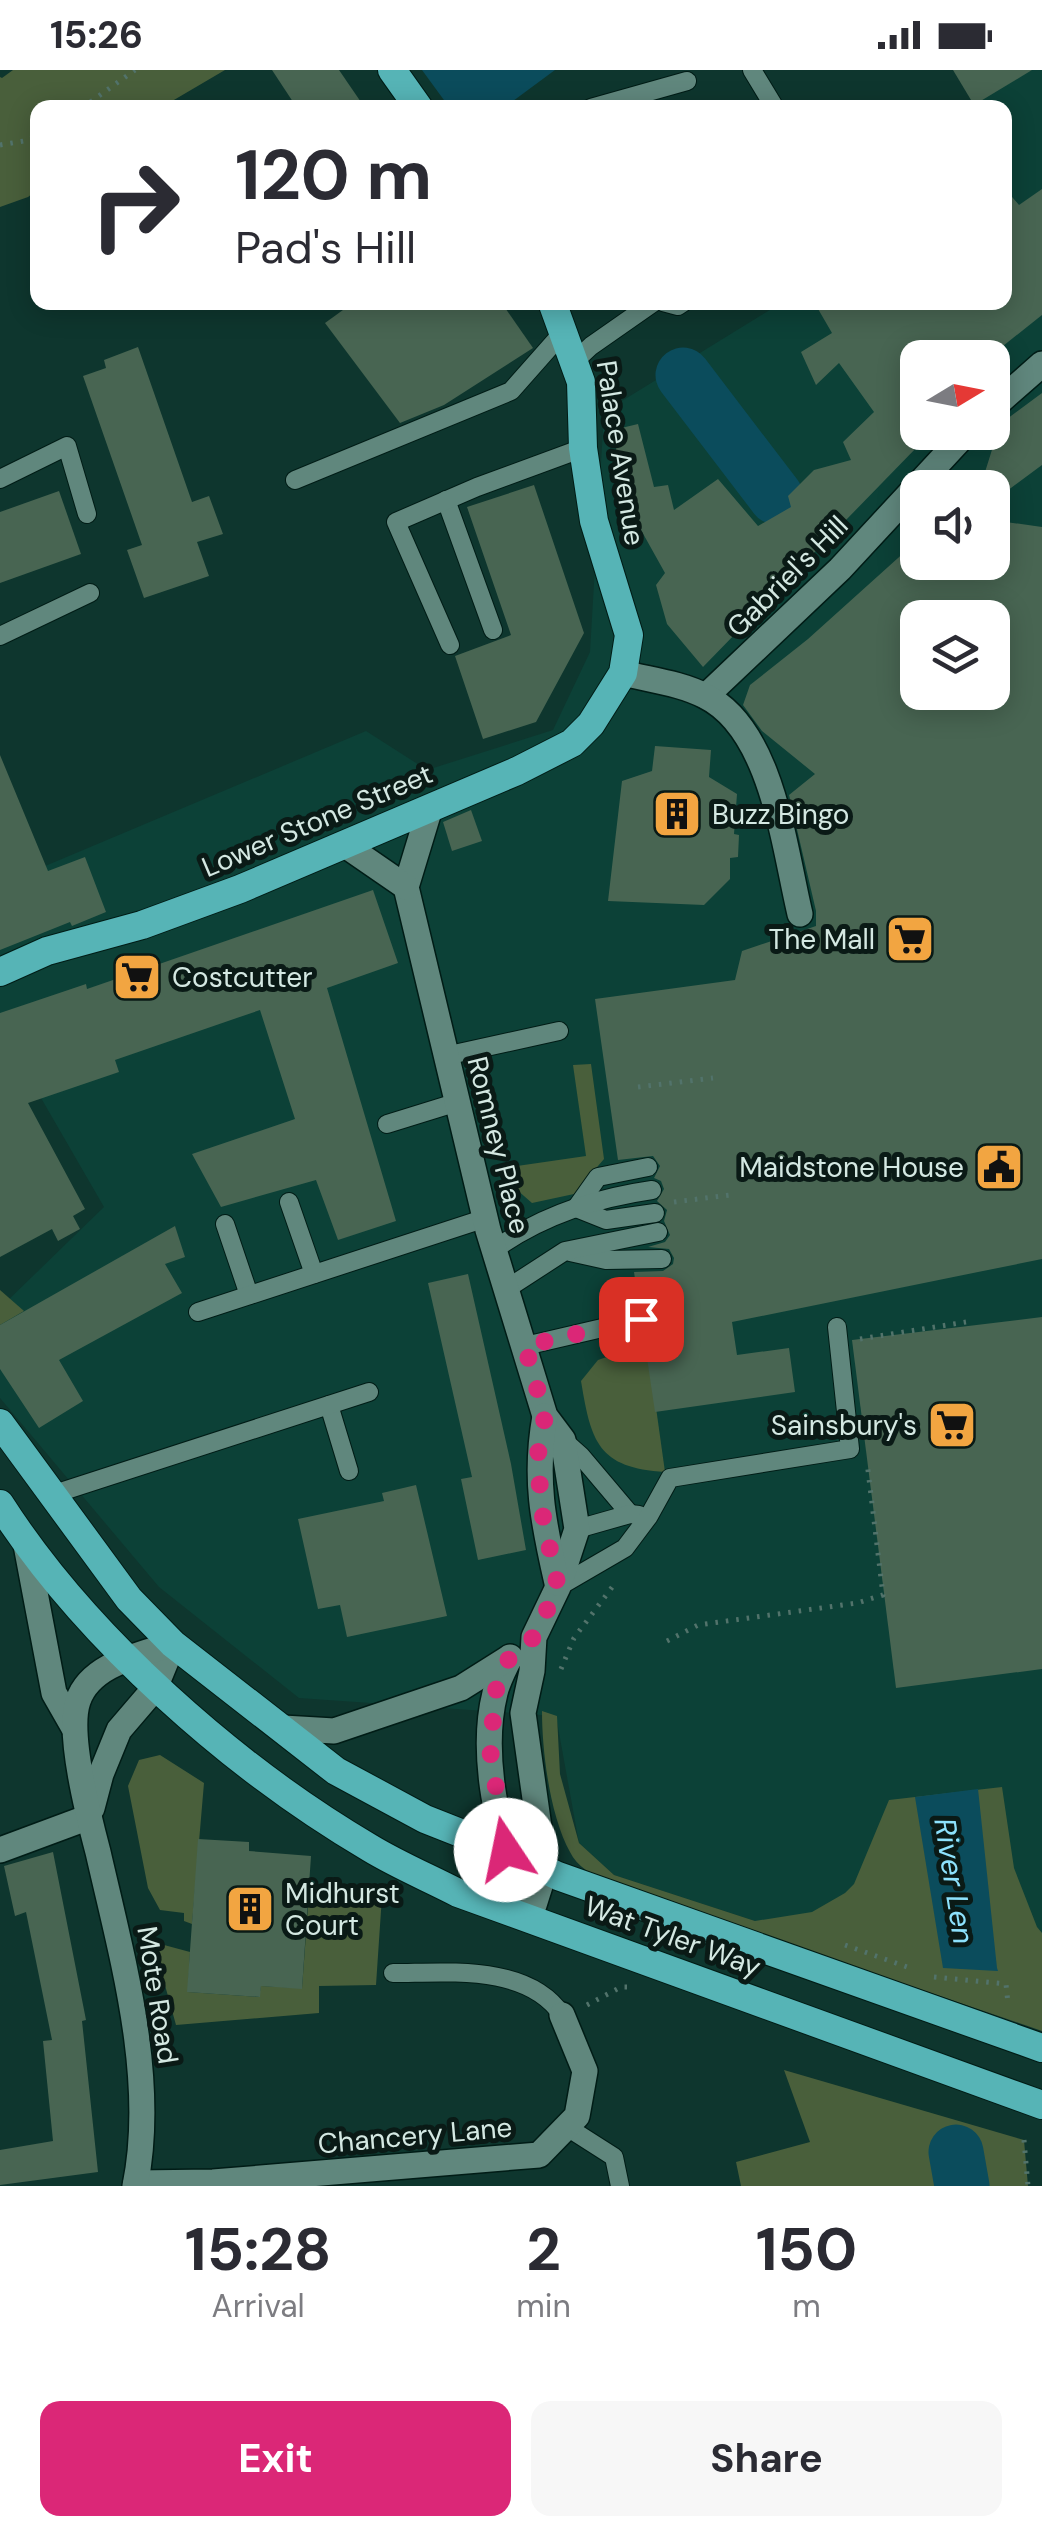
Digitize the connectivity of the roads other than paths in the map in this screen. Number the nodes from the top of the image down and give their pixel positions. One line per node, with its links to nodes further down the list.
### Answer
1 (392, 70): 4 (highway)
2 (752, 70): 6 (lane)
3 (686, 80): 5 (lane)
4 (413, 100)
5 (618, 100)
6 (770, 100)
7 (555, 310): 9 (highway, Palace Avenue)
8 (643, 310): 10 (lane)
9 (564, 331): 10 (highway, Palace Avenue); 16 (lane)
10 (575, 361): 13 (highway, Palace Avenue)
11 (1042, 364): 12 (street)
12 (1010, 392)
13 (583, 448): 17 (lane); 23 (highway, Palace Avenue)
14 (950, 450): 24 (street, Gabriel's Hill)
15 (0, 479): 18 (lane)
16 (296, 480)
17 (446, 500): 20 (lane); 22 (lane)
18 (86, 514)
19 (90, 593): 21 (lane)
20 (493, 630)
21 (0, 636)
22 (450, 645)
23 (624, 673): 24 (street); 25 (highway, Lower Stone Street)
24 (706, 696): 28 (street)
25 (430, 808): 26 (highway, Lower Stone Street); 27 (street, Romney Place)
26 (345, 845): 27 (street); 29 (highway, Lower Stone Street)
27 (406, 887): 31 (street, Romney Place)
28 (800, 914)
29 (0, 972)
30 (558, 1031): 31 (lane)
31 (445, 1056): 32 (street, Romney Place)
32 (458, 1102): 33 (lane); 38 (street, Romney Place)
33 (387, 1124)
34 (648, 1168): 37 (lane)
35 (652, 1190): 37 (lane)
36 (288, 1202): 43 (lane)
37 (576, 1208): 40 (lane); 41 (lane)
38 (486, 1218): 40 (street, Romney Place); 43 (lane)
39 (224, 1224): 45 (lane)
40 (494, 1249): 44 (street, Romney Place)
41 (565, 1251): 42 (lane); 44 (lane)
42 (662, 1259)
43 (314, 1274): 45 (lane)
44 (508, 1288): 49 (street, Romney Place)
45 (249, 1295): 46 (lane)
46 (198, 1312)
47 (641, 1319): 49 (lane)
48 (844, 1334): 59 (lane)
49 (525, 1346): 52 (street, Romney Place)
50 (369, 1392): 51 (lane)
51 (328, 1405): 55 (lane); 56 (lane)
52 (545, 1416): 54 (street, Romney Place); 62 (street, Romney Place)
53 (0, 1423): 56 (highway)
54 (563, 1440): 58 (lane); 60 (street, Romney Place)
55 (349, 1472)
56 (52, 1495): 64 (highway)
57 (0, 1504): 61 (highway, Mote Road)
58 (630, 1514): 59 (lane); 60 (lane)
59 (649, 1516): 62 (lane)
60 (577, 1529): 62 (street, Romney Place)
61 (26, 1545): 66 (highway, Mote Road); 68 (street, Mote Road)
62 (558, 1587): 63 (street, Romney Place)
63 (534, 1637): 65 (street, Romney Place); 73 (street, Romney Place)
64 (173, 1644): 66 (street, Mote Road); 67 (street, Mote Road); 69 (highway, Wat Tyler Way)
65 (510, 1656): 69 (street, Romney Place); 72 (street)
66 (128, 1659): 67 (highway, Mote Road); 68 (street, Mote Road)
67 (156, 1688): 70 (street, Mote Road); 74 (highway, Wat Tyler Way)
68 (74, 1728): 70 (street, Mote Road)
69 (283, 1728): 72 (highway, Wat Tyler Way)
70 (90, 1817): 71 (street); 80 (street, Mote Road)
71 (0, 1850)
72 (506, 1850): 73 (highway, Wat Tyler Way); 74 (street)
73 (552, 1873): 74 (street); 77 (highway, Wat Tyler Way)
74 (522, 1916): 78 (highway, Wat Tyler Way)
75 (393, 1973): 76 (lane)
76 (562, 2015): 79 (street)
77 (1042, 2048)
78 (1042, 2105)
79 (566, 2128): 80 (street, Chancery Lane); 81 (lane)
80 (136, 2184)
81 (620, 2186)

